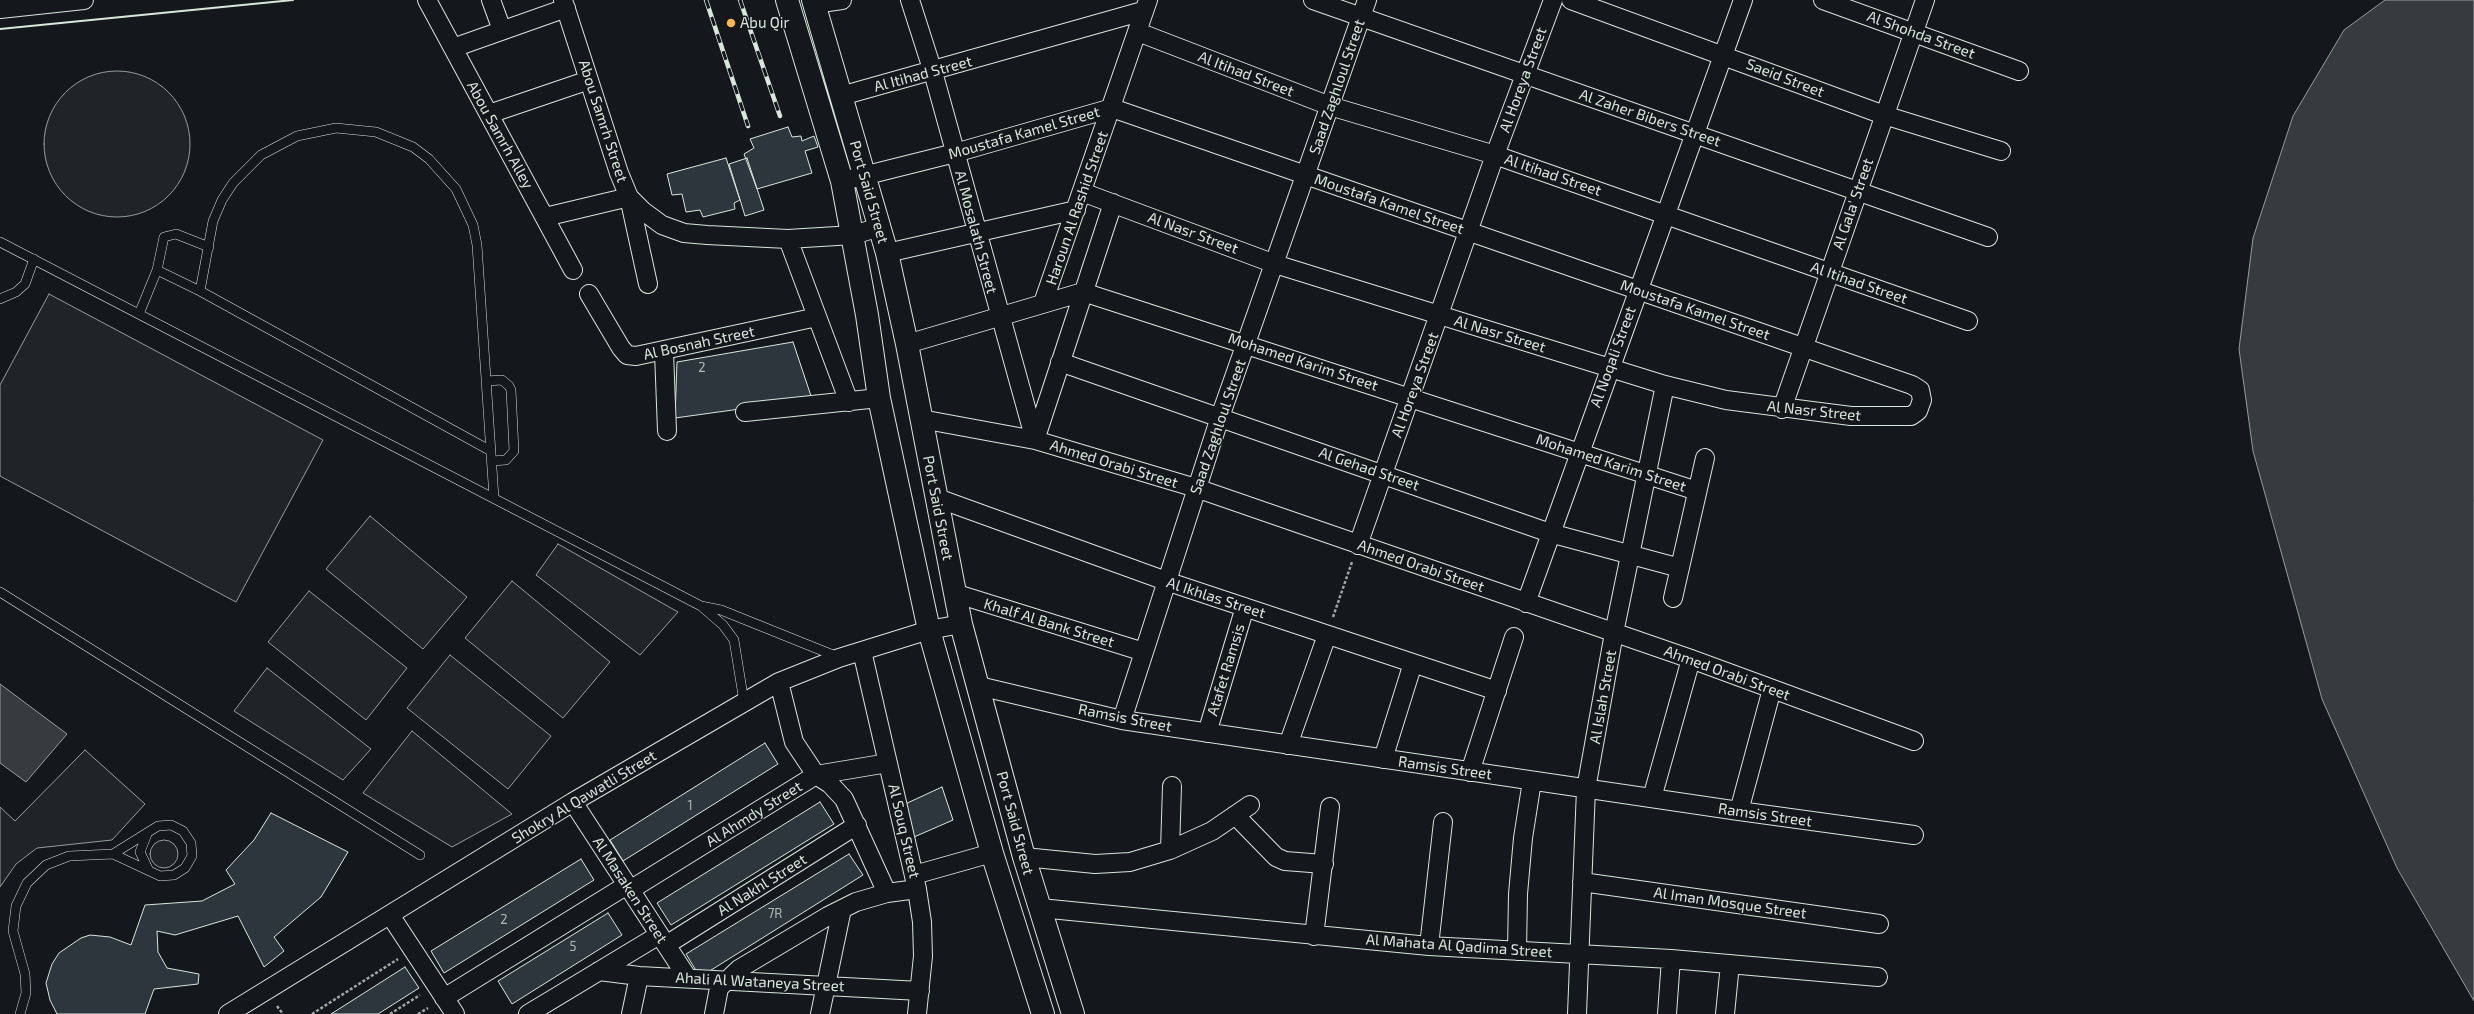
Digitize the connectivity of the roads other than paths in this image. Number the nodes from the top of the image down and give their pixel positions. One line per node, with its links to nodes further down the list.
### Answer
1 (84, 0): 17 (street)
2 (427, 0): 22 (street, Abou Samrh Alley)
3 (491, 0): 19 (street)
4 (787, 0): 39 (main road, Port Said Street)
5 (842, 0): 14 (street)
6 (910, 0): 25 (street, Al Mosalath Street)
7 (1313, 0): 18 (street, Al Zaher Bibers Street)
8 (1367, 0): 18 (street, Saad Zaghloul Street)
9 (1553, 0): 26 (street, Al Horeya Street)
10 (1571, 0): 23 (street, Saeid Street)
11 (1743, 0): 23 (street, Al Noqali Street)
12 (1823, 0): 21 (street, Al Shohda Street)
13 (1925, 0): 21 (street, Al Gala' Street)
14 (814, 2): 28 (main road, Port Said Street)
15 (565, 4): 19 (street); 27 (street, Abou Samrh Street)
16 (1146, 5): 20 (street, Haroun Al Rashid Street); 25 (street, Al Itihad Street)
17 (0, 9)
18 (1361, 17): 26 (street, Al Zaher Bibers Street); 29 (street, Saad Zaghloul Street)
19 (502, 30): 22 (street)
20 (1138, 32): 29 (street, Al Itihad Street); 30 (street, Haroun Al Rashid Street)
21 (1914, 32): 24 (street, Al Shohda Street); 32 (street, Al Gala' Street)
22 (453, 48): 31 (street, Abou Samrh Alley)
23 (1723, 55): 32 (street, Saeid Street); 33 (street, Al Noqali Street)
24 (2020, 70)
25 (933, 72): 28 (street, Al Itihad Street); 35 (street, Al Mosalath Street)
26 (1525, 74): 33 (street, Al Zaher Bibers Street); 36 (street, Al Horeya Street)
27 (589, 80): 31 (street); 42 (street, Abou Samrh Street)
28 (841, 96): 37 (main road, Port Said Street)
29 (1330, 106): 36 (street, Al Itihad Street); 38 (street, Saad Zaghloul Street)
30 (1112, 108): 35 (street, Moustafa Kamel Street); 38 (street, Moustafa Kamel Street); 41 (street, Haroun Al Rashid Street)
31 (489, 114): 46 (street, Abou Samrh Alley)
32 (1884, 115): 34 (street, Saeid Street); 40 (street, Al Gala' Street)
33 (1694, 134): 40 (street, Al Zaher Bibers Street); 45 (street, Al Noqali Street)
34 (2001, 151)
35 (955, 153): 37 (street, Moustafa Kamel Street); 48 (street, Al Mosalath Street)
36 (1495, 155): 45 (street, Al Itihad Street); 49 (street, Al Horeya Street)
37 (866, 175): 39 (street, Moustafa Kamel Street); 47 (main road, Port Said Street)
38 (1306, 175): 49 (street, Moustafa Kamel Street); 57 (street, Saad Zaghloul Street)
39 (842, 181): 50 (main road, Port Said Street)
40 (1858, 191): 51 (street, Al Zaher Bibers Street); 60 (street, Al Gala' Street)
41 (1082, 192): 43 (street, Al Nasr Street); 44 (street, Haroun Al Rashid Street)
42 (629, 197): 46 (street); 52 (street, Abou Samrh Street); 61 (street)
43 (1112, 203): 57 (street, Al Nasr Street); 64 (street)
44 (1076, 210): 48 (street); 67 (street, Haroun Al Rashid Street)
45 (1665, 215): 60 (street, Al Itihad Street); 62 (street, Al Noqali Street)
46 (545, 218): 59 (street, Abou Samrh Alley)
47 (880, 227): 50 (street, Abou Samrh Street); 55 (main road, Port Said Street)
48 (976, 232): 55 (street); 69 (street, Al Mosalath Street)
49 (1470, 232): 62 (street, Moustafa Kamel Street); 70 (street, Al Horeya Street)
50 (852, 235): 52 (street, Abou Samrh Street); 81 (main road, Port Said Street)
51 (1988, 237)
52 (788, 239): 71 (street)
53 (0, 242): 56 (lane)
54 (209, 247): 58 (lane); 63 (lane); 79 (lane)
55 (887, 253): 73 (main road, Port Said Street)
56 (34, 259): 66 (lane); 68 (lane)
57 (1275, 264): 70 (street, Al Nasr Street); 74 (street, Saad Zaghloul Street)
58 (157, 270): 63 (lane); 68 (lane)
59 (573, 270)
60 (1829, 272): 72 (street, Al Itihad Street); 75 (street, Al Gala' Street)
61 (648, 284)
62 (1637, 290): 75 (street, Moustafa Kamel Street); 78 (street, Al Noqali Street)
63 (200, 291): 92 (lane)
64 (1083, 292): 67 (street); 74 (street, Mohamed Karim Street); 77 (street)
65 (589, 294): 76 (street, Al Bosnah Street)
66 (0, 299)
67 (1043, 303): 69 (street)
68 (139, 314): 98 (lane)
69 (999, 316): 73 (street); 90 (street, Al Mosalath Street)
70 (1440, 316): 78 (street, Al Nasr Street); 82 (street, Al Horeya Street)
71 (817, 317): 76 (street, Al Bosnah Street); 84 (street)
72 (1968, 321)
73 (907, 344): 88 (main road, Port Said Street)
74 (1246, 344): 82 (street, Mohamed Karim Street); 87 (street, Saad Zaghloul Street)
75 (1803, 347): 83 (street, Moustafa Kamel Street); 85 (street, Al Gala' Street)
76 (664, 352): 89 (street)
77 (1060, 362): 87 (street, Al Gehad Street); 90 (street)
78 (1609, 367): 80 (street, Al Nasr Street); 91 (street, Al Noqali Street)
79 (486, 381): 92 (lane); 92 (lane)
80 (1665, 385): 85 (street, Al Nasr Street); 95 (street, Al Islah Street)
81 (879, 398): 84 (street); 112 (main road, Port Said Street)
82 (1411, 398): 91 (street, Mohamed Karim Street); 94 (street, Al Horeya Street)
83 (1922, 400): 85 (street, Al Nasr Street)
84 (849, 402): 86 (street)
85 (1782, 409)
86 (745, 412)
87 (1220, 417): 94 (street, Al Gehad Street); 96 (street, Saad Zaghloul Street)
88 (920, 419): 90 (street, Ahmed Orabi Street); 99 (main road, Port Said Street)
89 (668, 431)
90 (1034, 440): 96 (street, Ahmed Orabi Street)
91 (1579, 452): 95 (street, Mohamed Karim Street); 100 (street, Al Noqali Street)
92 (491, 456): 98 (lane)
93 (1705, 458): 97 (street)
94 (1384, 474): 100 (street, Al Gehad Street); 101 (street, Al Horeya Street)
95 (1646, 474): 97 (street, Mohamed Karim Street); 102 (street, Al Islah Street)
96 (1196, 488): 101 (street, Ahmed Orabi Street); 104 (street, Saad Zaghloul Street)
97 (1697, 490): 103 (street)
98 (494, 498): 109 (lane)
99 (937, 498): 104 (street, Al Ikhlas Street); 106 (main road, Port Said Street)
100 (1550, 533): 102 (street, Al Gehad Street); 108 (street, Al Noqali Street)
101 (1358, 545): 108 (street, Ahmed Orabi Street)
102 (1629, 555): 103 (street, Al Gehad Street); 113 (street, Al Islah Street)
103 (1680, 568): 107 (street)
104 (1166, 581): 110 (street, Al Ikhlas Street); 117 (street, Saad Zaghloul Street)
105 (0, 592): 150 (lane)
106 (954, 593): 111 (main road, Port Said Street); 117 (street, Khalf Al Bank Street)
107 (1673, 598)
108 (1526, 602): 113 (street, Ahmed Orabi Street)
109 (701, 606): 118 (lane); 125 (lane)
110 (1245, 607): 114 (street, Al Ikhlas Street); 127 (street, Atafet Ramsis)
111 (960, 624): 112 (street, Shokry Al Qawatli Street); 122 (main road, Port Said Street)
112 (929, 630): 116 (street, Shokry Al Qawatli Street); 148 (main road, Port Said Street)
113 (1614, 633): 119 (street, Ahmed Orabi Street); 136 (street, Al Islah Street)
114 (1327, 635): 120 (street, Al Ikhlas Street); 129 (street)
115 (1514, 637): 124 (street)
116 (862, 651): 118 (street, Shokry Al Qawatli Street); 131 (street, Al Souq Street)
117 (1144, 652): 126 (street, Saad Zaghloul Street)
118 (839, 658): 121 (street, Shokry Al Qawatli Street)
119 (1690, 659): 123 (street, Ahmed Orabi Street); 137 (street)
120 (1413, 663): 124 (street, Al Ikhlas Street); 130 (street)
121 (779, 682): 125 (street, Shokry Al Qawatli Street); 133 (street)
122 (979, 686): 126 (street, Ramsis Street); 151 (main road, Port Said Street)
123 (1772, 689): 128 (street, Ahmed Orabi Street); 141 (street)
124 (1497, 691): 132 (street)
125 (744, 702): 138 (street, Shokry Al Qawatli Street)
126 (1122, 720): 127 (street, Ramsis Street)
127 (1207, 733): 129 (street, Ramsis Street)
128 (1914, 741)
129 (1288, 745): 130 (street, Ramsis Street)
130 (1383, 759): 132 (street, Ramsis Street)
131 (888, 764): 133 (street, Al Ahmdy Street); 154 (street, Al Souq Street)
132 (1470, 772): 134 (street, Ramsis Street)
133 (816, 775): 144 (street); 156 (street, Al Ahmdy Street)
134 (1532, 781): 136 (street, Ramsis Street); 165 (street)
135 (1172, 786): 147 (street)
136 (1586, 789): 137 (street, Ramsis Street); 155 (street, Al Islah Street)
137 (1652, 798): 141 (street, Ramsis Street)
138 (573, 802): 156 (street, Al Masaken Street); 160 (street, Shokry Al Qawatli Street)
139 (1250, 805): 142 (street)
140 (1330, 807): 152 (street)
141 (1739, 811): 146 (street, Ramsis Street)
142 (1235, 816): 147 (street); 152 (street)
143 (1443, 822): 164 (street)
144 (857, 825): 157 (street); 163 (street, Al Nakhl Street)
145 (147, 834): 149 (lane); 153 (lane); 153 (lane)
146 (1914, 835)
147 (1170, 850): 151 (street)
148 (992, 852): 154 (street); 185 (main road, Port Said Street)
149 (113, 854): 153 (lane); 177 (lane)
150 (420, 855)
151 (1024, 857): 158 (main road, Port Said Street)
152 (1324, 864): 162 (street)
153 (148, 869)
154 (916, 882): 157 (street); 176 (street, Al Souq Street)
155 (1582, 882): 161 (street, Al Iman Mosque Street); 166 (street, Al Islah Street)
156 (628, 887): 163 (street, Al Masaken Street); 175 (street, Al Ahmdy Street)
157 (887, 893): 159 (street)
158 (1040, 908): 162 (street, Al Mahata Al Qadima Street); 186 (main road, Port Said Street)
159 (842, 909): 173 (street); 174 (street)
160 (390, 915): 175 (street); 178 (street, Shokry Al Qawatli Street)
161 (1878, 924)
162 (1314, 936): 164 (street, Al Mahata Al Qadima Street)
163 (663, 940): 169 (street, Al Nakhl Street); 171 (street, Al Masaken Street)
164 (1429, 946): 165 (street, Al Mahata Al Qadima Street)
165 (1517, 951): 166 (street, Al Mahata Al Qadima Street)
166 (1579, 954): 167 (street, Al Mahata Al Qadima Street); 187 (street, Al Islah Street)
167 (1671, 959): 168 (street, Al Mahata Al Qadima Street); 188 (street)
168 (1730, 964): 172 (street, Al Mahata Al Qadima Street); 189 (street)
169 (599, 971): 170 (street, Ahali Al Wataneya Street); 180 (street, Al Nakhl Street)
170 (639, 976): 171 (street, Ahali Al Wataneya Street); 181 (street)
171 (687, 977): 173 (street, Ahali Al Wataneya Street)
172 (1878, 977)
173 (726, 979): 174 (street, Ahali Al Wataneya Street); 182 (street)
174 (826, 986): 176 (street, Ahali Al Wataneya Street); 183 (street)
175 (440, 991): 179 (street)
176 (920, 991): 184 (street, Al Souq Street)
177 (20, 1014)
178 (228, 1014)
179 (455, 1014)
180 (528, 1014)
181 (632, 1014)
182 (714, 1014)
183 (820, 1014)
184 (917, 1014)
185 (1043, 1014)
186 (1073, 1014)
187 (1577, 1014)
188 (1667, 1014)
189 (1726, 1014)

